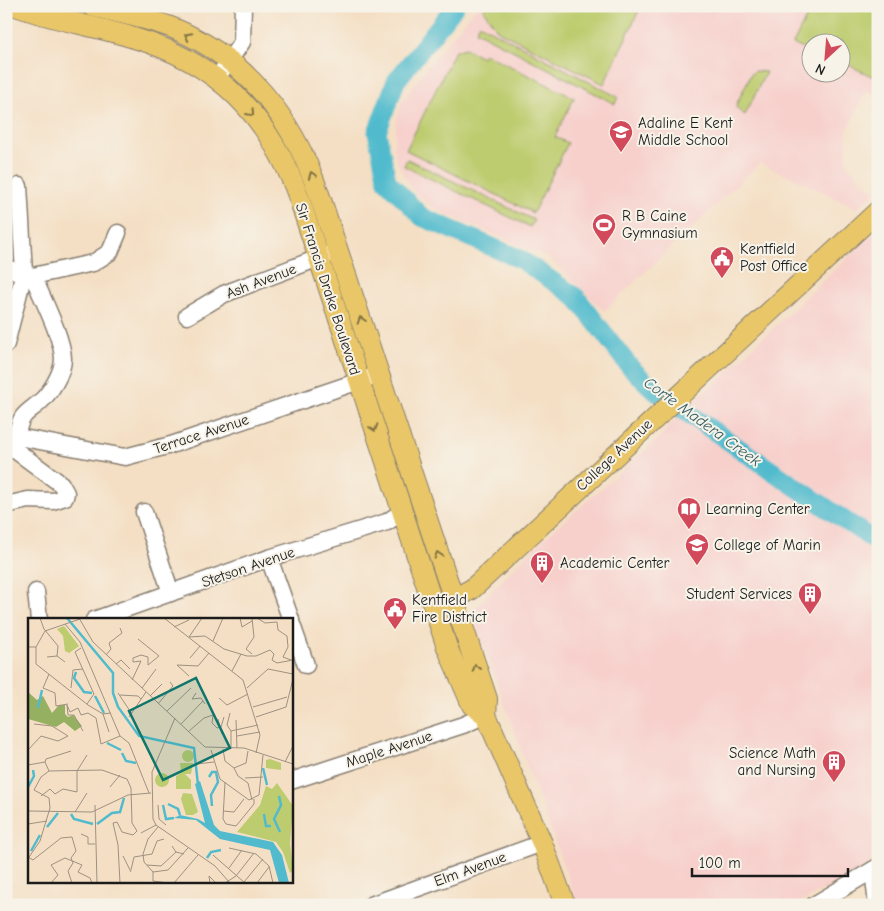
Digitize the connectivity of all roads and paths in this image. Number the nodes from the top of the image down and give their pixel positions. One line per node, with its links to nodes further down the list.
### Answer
1 (16, 6): 4 (main road, Sir Francis Drake Boulevard)
2 (91, 6): 4 (street); 5 (main road, Sir Francis Drake Boulevard, one-way to 2)
3 (243, 6): 5 (street)
4 (86, 26): 6 (main road, Sir Francis Drake Boulevard)
5 (230, 62): 6 (street); 10 (main road, Sir Francis Drake Boulevard, one-way to 5)
6 (217, 78): 11 (main road, Sir Francis Drake Boulevard, one-way to 11)
7 (19, 186): 13 (street)
8 (878, 211): 25 (main road, College Avenue)
9 (118, 233): 13 (street)
10 (338, 250): 11 (street, Ash Avenue); 16 (main road, Sir Francis Drake Boulevard, one-way to 10)
11 (318, 257): 14 (street, Ash Avenue); 17 (main road, Sir Francis Drake Boulevard)
12 (6, 268): 13 (street)
13 (28, 274): 15 (street); 18 (street)
14 (187, 316)
15 (6, 344)
16 (379, 375): 17 (street, Terrace Avenue); 25 (main road, Sir Francis Drake Boulevard, one-way to 16)
17 (359, 381): 18 (street, Terrace Avenue); 21 (main road, Sir Francis Drake Boulevard, one-way to 21)
18 (18, 437): 19 (street)
19 (6, 505)
20 (144, 512): 24 (street)
21 (402, 512): 22 (street, Stetson Avenue); 26 (main road, Sir Francis Drake Boulevard)
22 (269, 558): 24 (street, Stetson Avenue); 29 (street)
23 (36, 592): 27 (street)
24 (171, 593): 28 (street, Stetson Avenue)
25 (454, 601): 26 (main road, College Avenue); 32 (main road, Sir Francis Drake Boulevard, one-way to 25)
26 (434, 608): 32 (main road, Sir Francis Drake Boulevard)
27 (39, 618)
28 (100, 618)
29 (290, 618)
30 (292, 624): 31 (street)
31 (306, 665)
32 (486, 715): 33 (street, Maple Avenue); 34 (main road, Sir Francis Drake Boulevard)
33 (292, 781)
34 (542, 843): 36 (street, Elm Avenue); 37 (main road, Sir Francis Drake Boulevard)
35 (875, 869): 38 (street); 39 (street)
36 (370, 905)
37 (565, 905)
38 (814, 905)
39 (876, 905)

